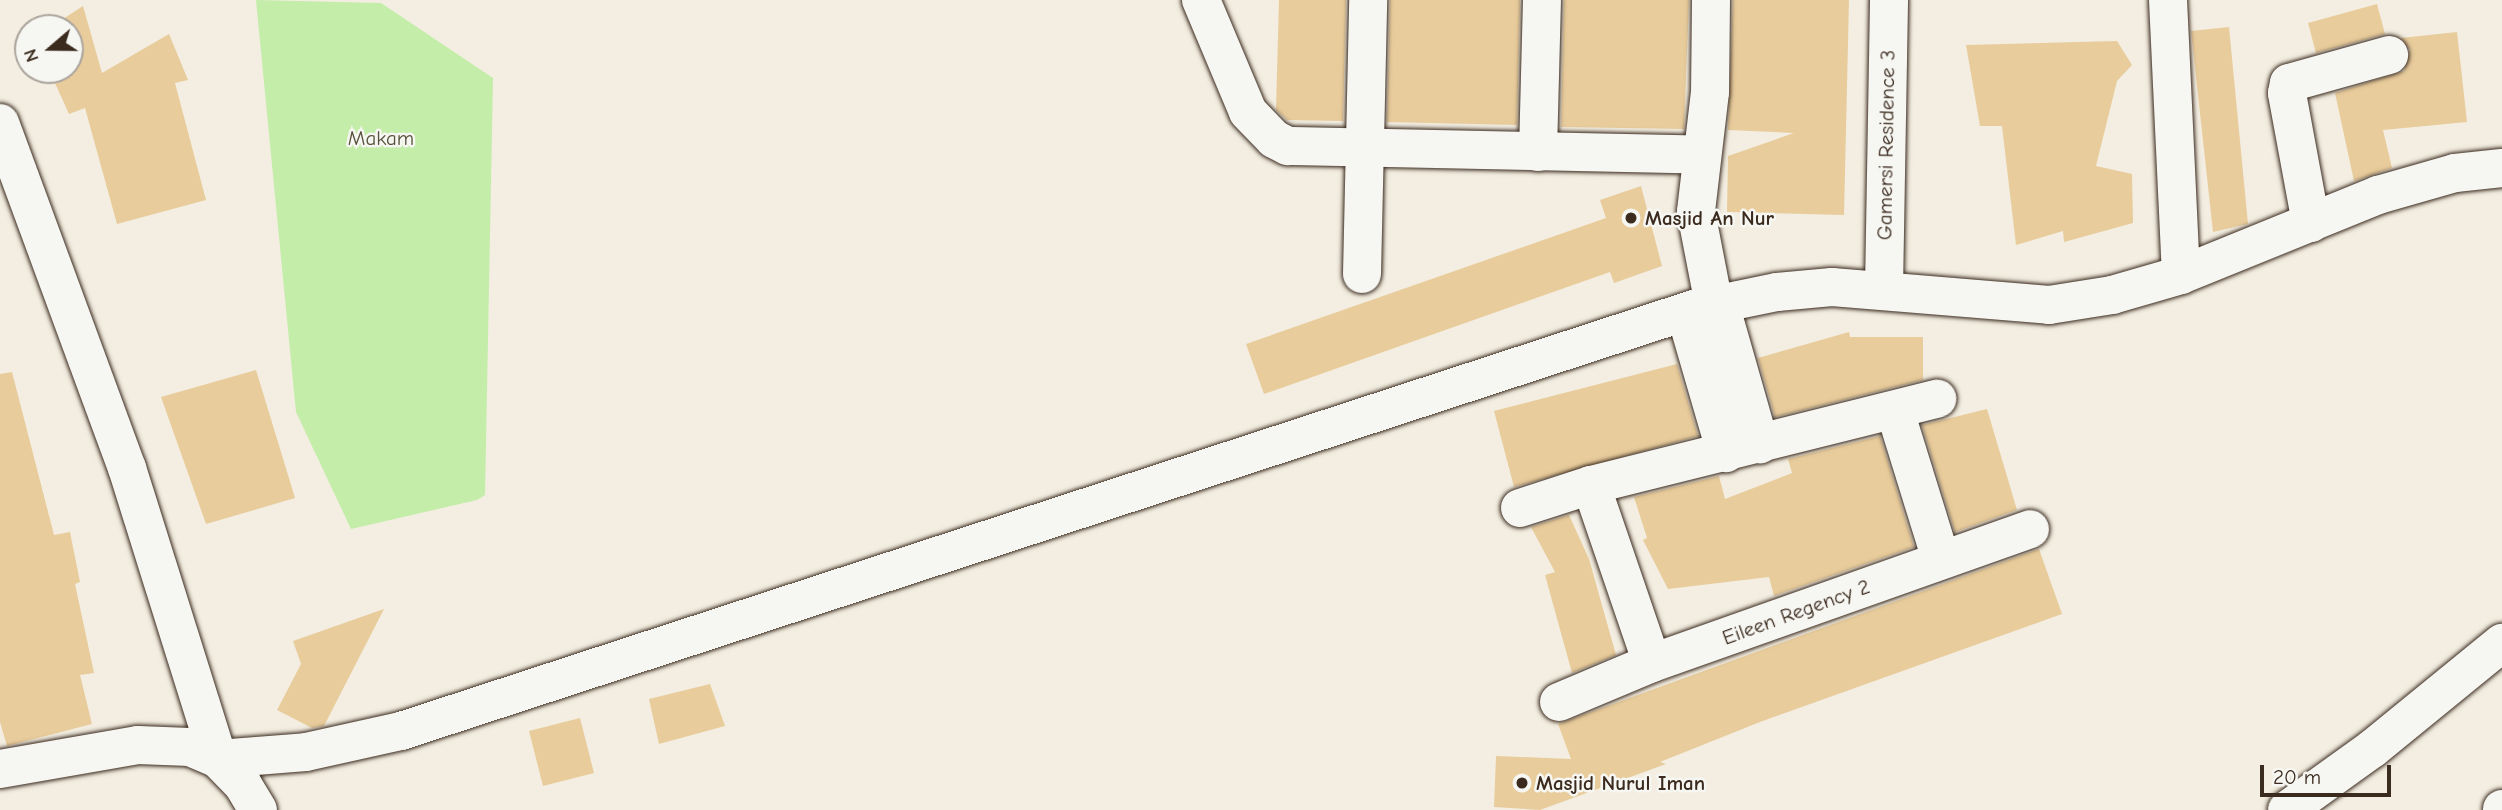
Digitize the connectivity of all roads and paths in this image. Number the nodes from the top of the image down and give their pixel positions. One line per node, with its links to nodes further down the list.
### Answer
1 (1201, 0): 9 (street)
2 (1368, 0): 9 (street)
3 (1542, 0): 10 (street)
4 (1711, 0): 11 (street)
5 (1889, 0): 16 (street, Gamersi Residence 3)
6 (2168, 0): 15 (street)
7 (2389, 55): 13 (street)
8 (0, 123): 28 (street)
9 (1365, 149): 10 (street); 14 (street)
10 (1538, 152): 11 (street)
11 (1701, 155): 17 (street)
12 (2502, 168): 13 (street)
13 (2311, 223): 15 (street)
14 (1362, 274)
15 (2181, 275): 16 (street)
16 (1884, 289): 17 (street)
17 (1706, 307): 20 (street); 28 (street)
18 (1937, 400): 19 (street)
19 (1895, 411): 20 (street); 24 (street)
20 (1743, 448): 21 (street)
21 (1591, 485): 22 (street); 26 (street)
22 (1520, 508)
23 (2031, 529): 24 (street, Eileen Regency 2)
24 (1941, 560): 26 (street, Eileen Regency 2)
25 (2502, 643): 31 (street)
26 (1652, 663): 27 (street, Eileen Regency 2)
27 (1559, 702)
28 (218, 759): 29 (street); 30 (street)
29 (0, 769)
30 (258, 810)
31 (2287, 810)

